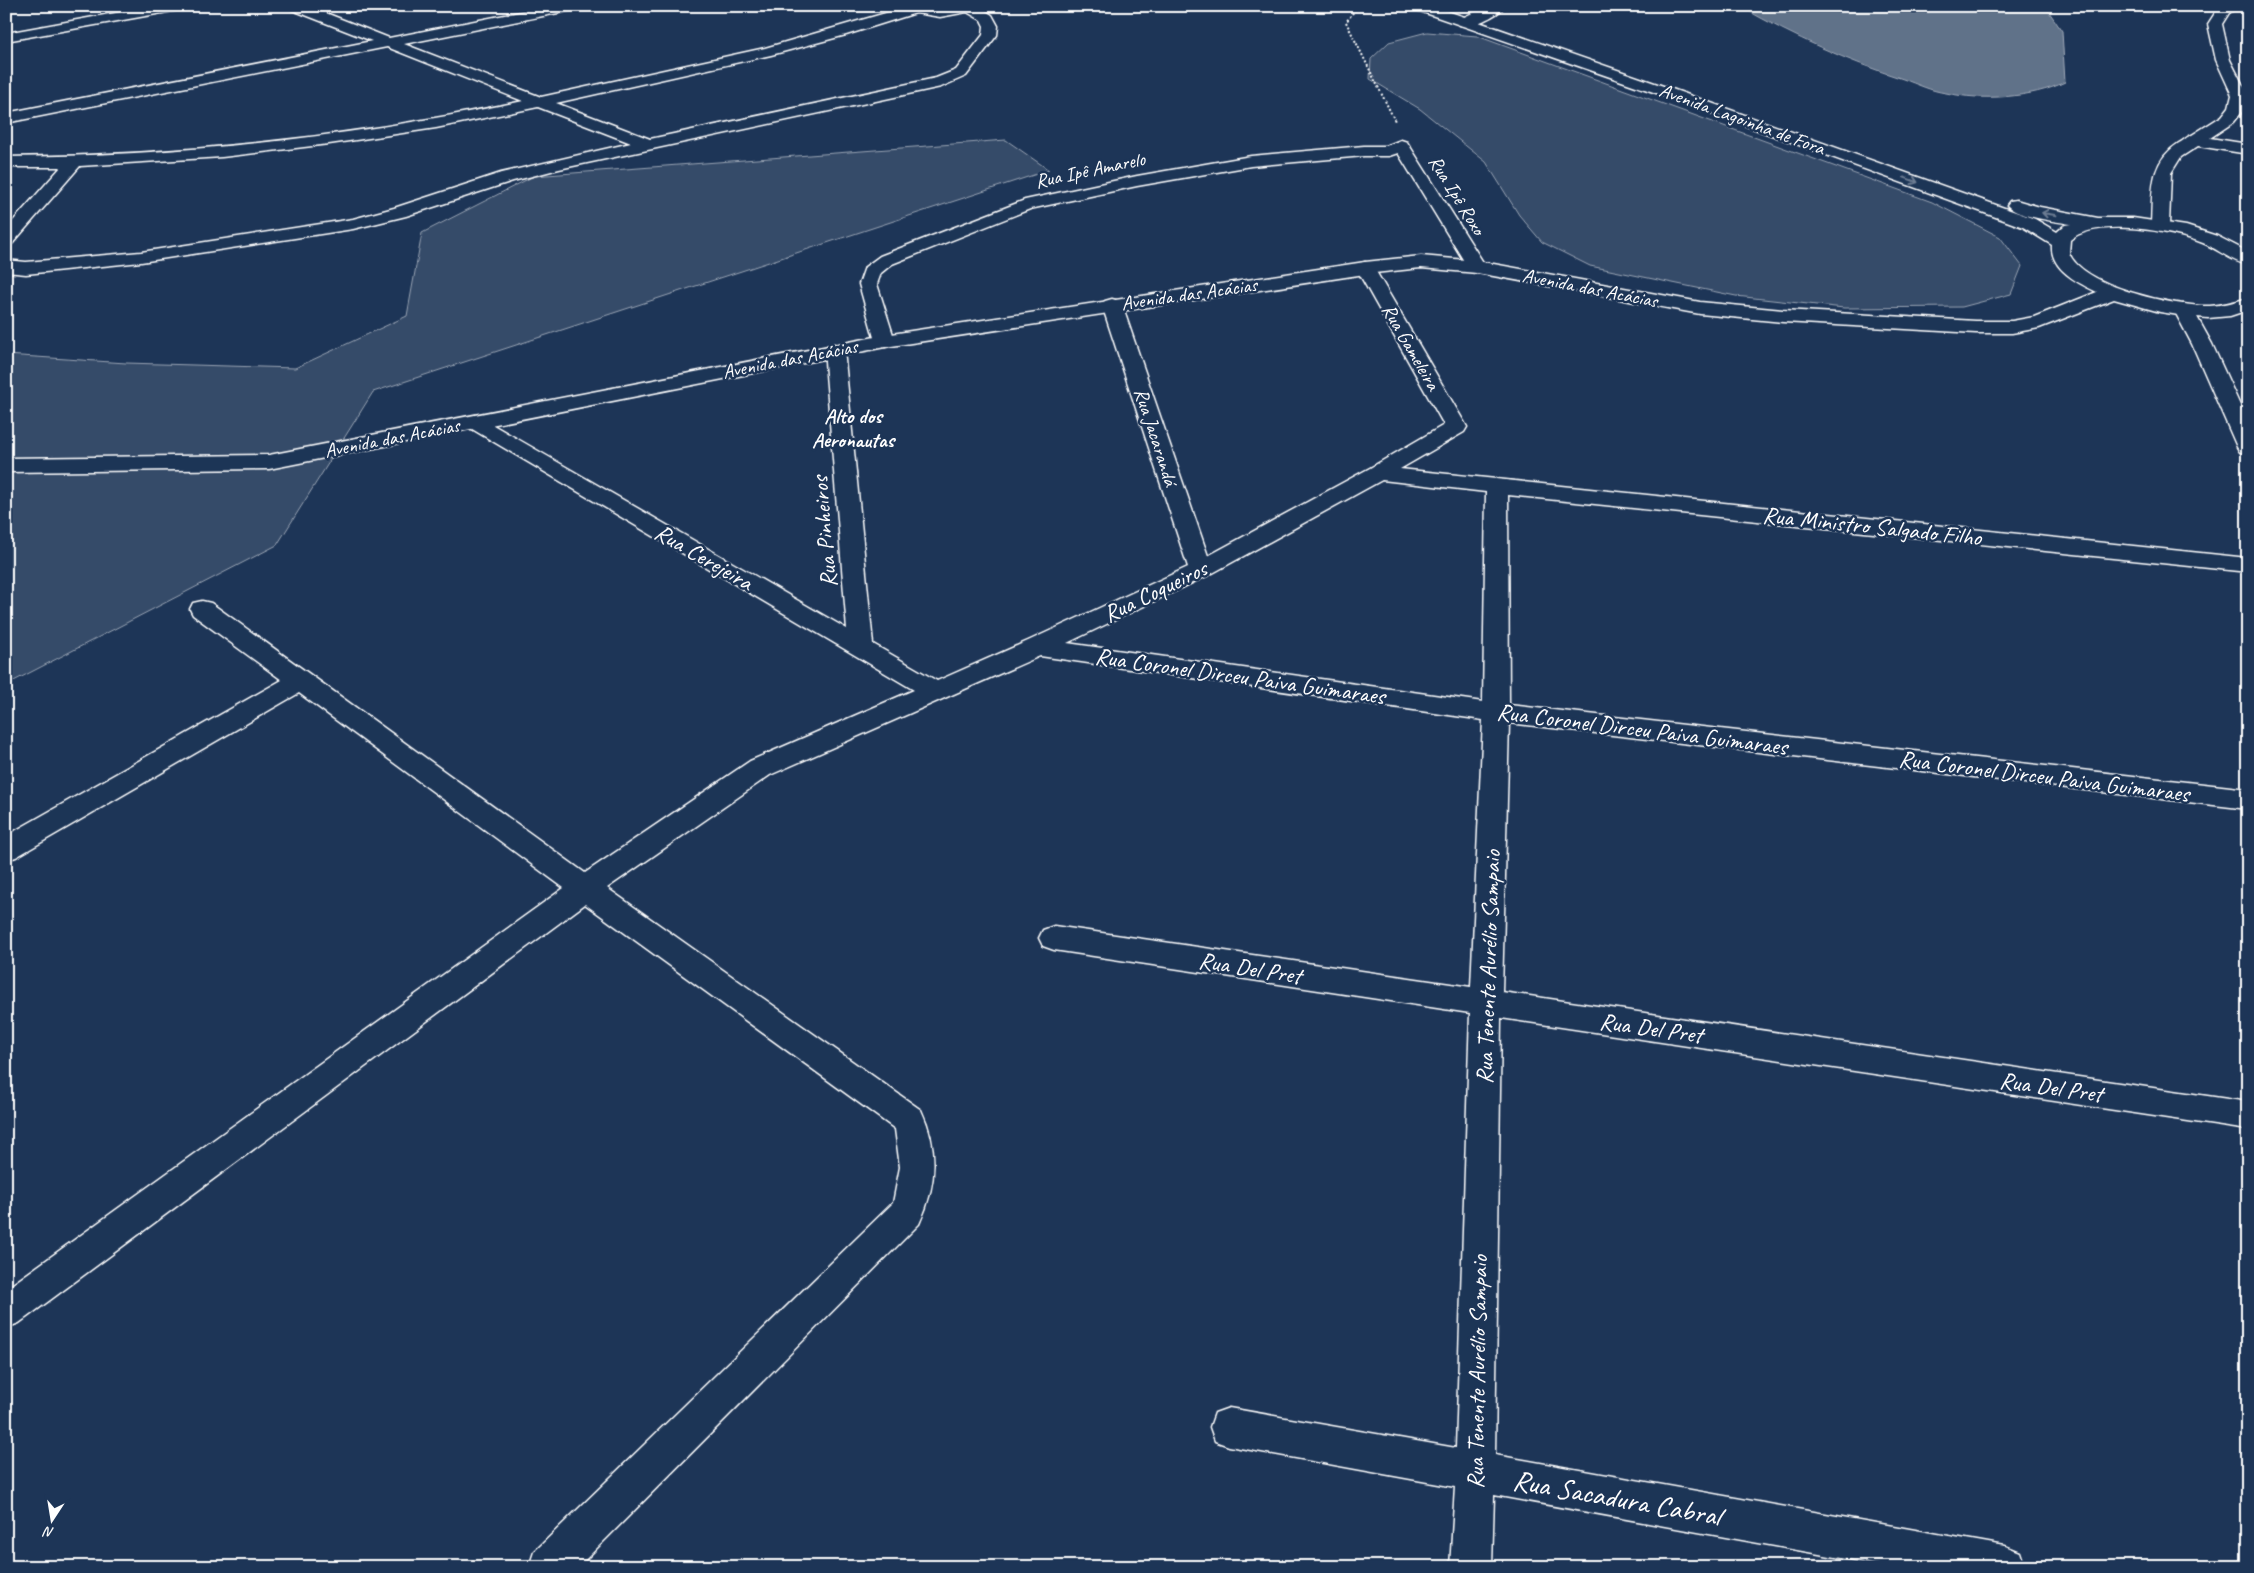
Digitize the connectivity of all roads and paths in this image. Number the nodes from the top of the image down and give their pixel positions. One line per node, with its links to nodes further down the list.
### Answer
1 (178, 6): 13 (street)
2 (294, 6): 14 (street)
3 (574, 6): 14 (street)
4 (1358, 6): 21 (path)
5 (1419, 6): 12 (street, Avenida Lagoinha de Fora)
6 (1452, 6): 11 (street, Avenida Lagoinha de Fora)
7 (1498, 6): 11 (street)
8 (2232, 6): 15 (street)
9 (970, 7): 10 (street); 20 (street)
10 (912, 8): 17 (street)
11 (1480, 16): 12 (street); 25 (street, Avenida Lagoinha de Fora, one-way to 11)
12 (1464, 22): 28 (street, Avenida Lagoinha de Fora, one-way to 28)
13 (6, 37)
14 (388, 43): 17 (street); 18 (street)
15 (2223, 60): 16 (street); 19 (street)
16 (2240, 61)
17 (540, 102): 20 (street); 24 (street)
18 (6, 118)
19 (2192, 140): 22 (street); 26 (street)
20 (647, 144): 30 (street)
21 (1401, 146): 31 (street, Rua Ipê Roxo); 37 (street, Rua Ipê Amarelo)
22 (2248, 149)
23 (6, 162): 24 (street)
24 (74, 162): 27 (street)
25 (2097, 223): 26 (street); 28 (street)
26 (2160, 225): 29 (street)
27 (6, 240)
28 (2060, 242): 33 (street)
29 (2248, 260)
30 (6, 266)
31 (1477, 267): 32 (street, Avenida das Acácias); 33 (street, Avenida das Acácias)
32 (1365, 268): 34 (street, Avenida das Acácias); 41 (street, Rua Gameleira)
33 (2112, 293): 36 (street)
34 (1112, 306): 37 (street, Avenida das Acácias); 47 (street, Rua Jacarandá)
35 (2247, 306): 36 (street)
36 (2184, 310): 39 (street)
37 (885, 341): 38 (street, Avenida das Acácias)
38 (834, 350): 40 (street, Avenida das Acácias); 50 (street, Rua Pinheiros)
39 (2241, 420): 42 (street)
40 (474, 422): 43 (street, Avenida das Acácias); 50 (street, Rua Cerejeira)
41 (1456, 427): 44 (street, Rua Coqueiros)
42 (2248, 447)
43 (6, 465)
44 (1378, 473): 45 (street); 47 (street, Rua Coqueiros)
45 (1497, 486): 46 (street, Rua Ministro Salgado Filho); 53 (street, Rua Tenente Aurélio Sampaio)
46 (2248, 565)
47 (1201, 570): 49 (street, Rua Coqueiros)
48 (202, 610): 51 (street)
49 (1037, 647): 52 (street, Rua Coqueiros); 53 (street, Rua Coronel Dirceu Paiva Guimaraes)
50 (862, 648): 52 (street, Rua Cerejeira)
51 (300, 681): 55 (street); 56 (street)
52 (935, 691): 56 (street, Rua Coqueiros)
53 (1496, 713): 54 (street, Rua Coronel Dirceu Paiva Guimaraes); 58 (street, Rua Tenente Aurélio Sampaio)
54 (2248, 799)
55 (6, 848)
56 (585, 888): 60 (street, Rua Coqueiros); 63 (street)
57 (1054, 938): 58 (street, Rua Del Pret)
58 (1486, 1004): 59 (street, Rua Del Pret); 62 (street, Rua Tenente Aurélio Sampaio)
59 (2248, 1116)
60 (6, 1311)
61 (1229, 1427): 62 (street, Rua Sacadura Cabral)
62 (1475, 1472): 64 (street, Rua Tenente Aurélio Sampaio); 65 (street, Rua Sacadura Cabral)
63 (549, 1567)
64 (1471, 1567)
65 (2005, 1567)

